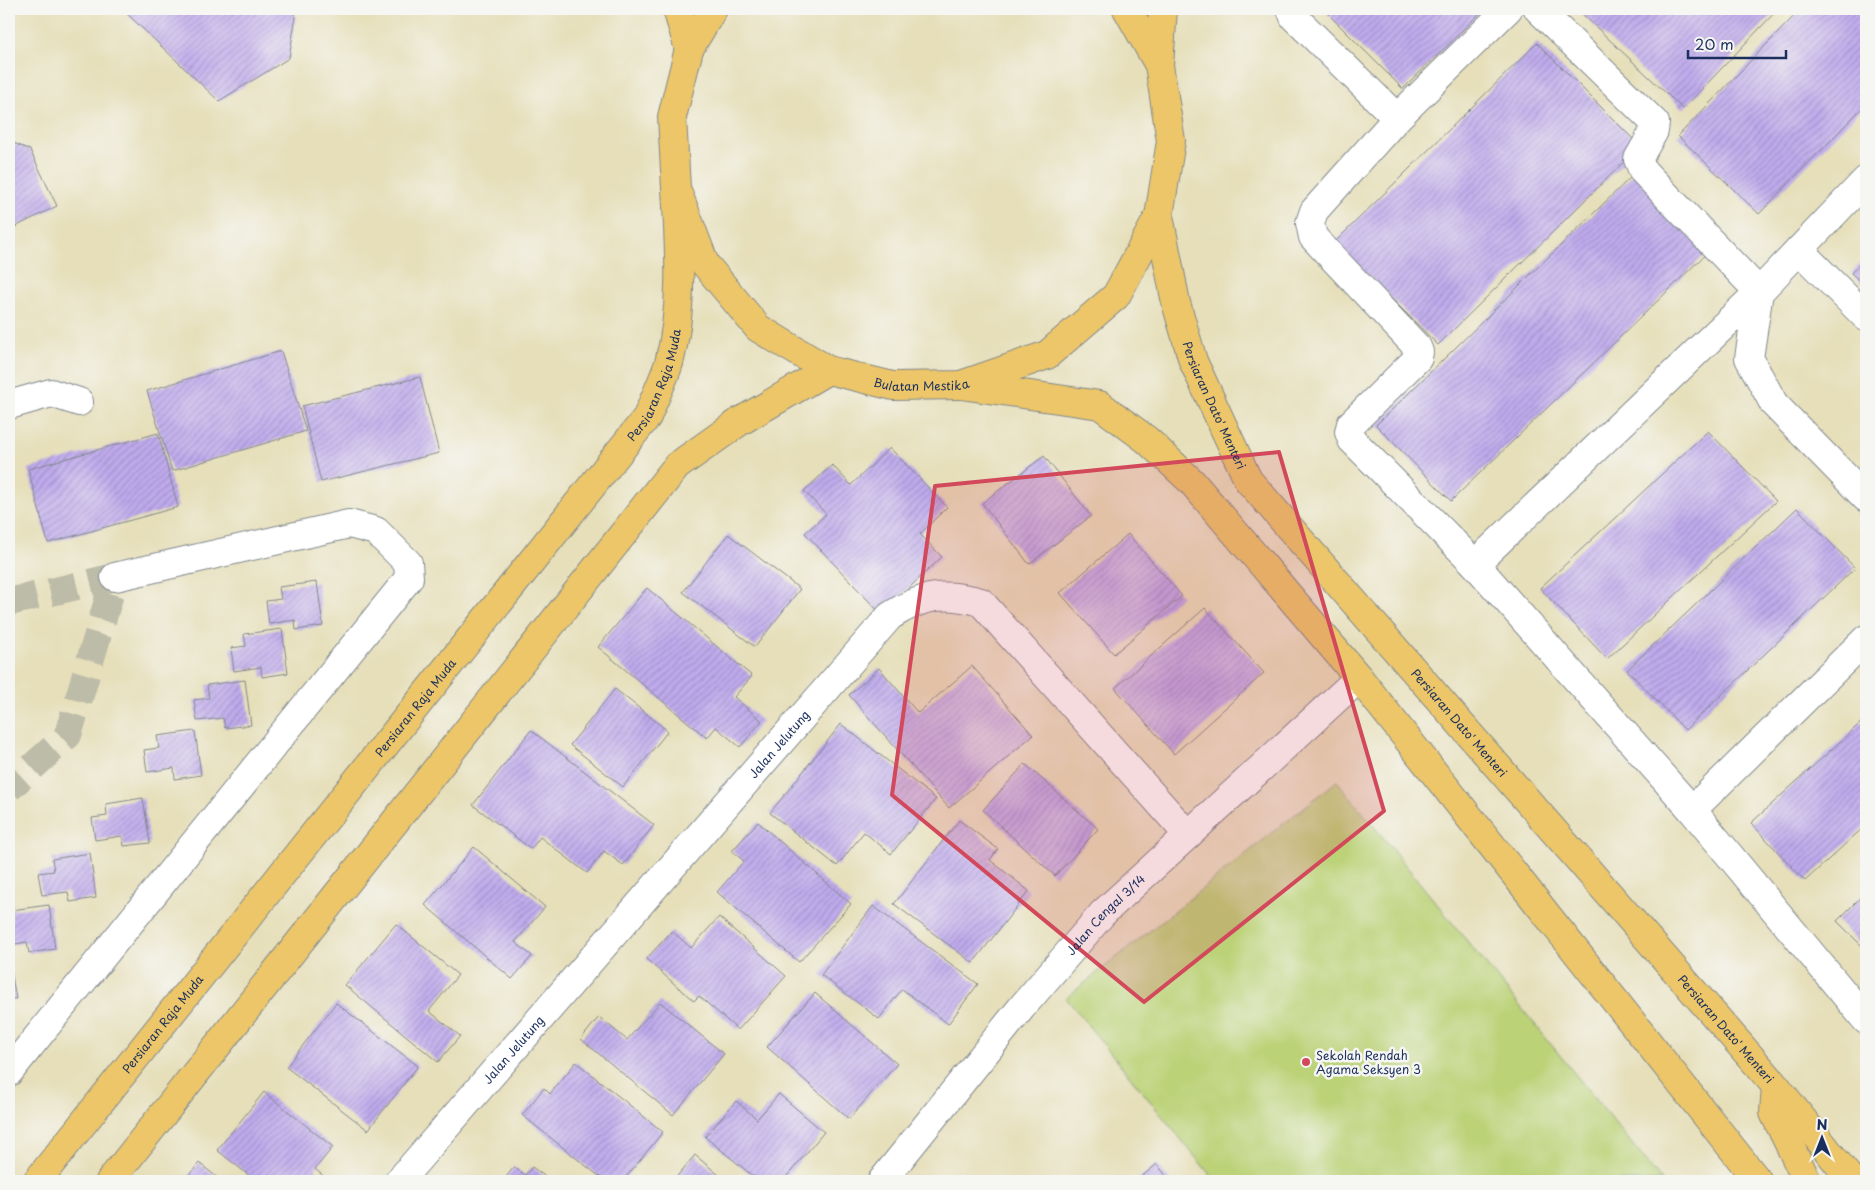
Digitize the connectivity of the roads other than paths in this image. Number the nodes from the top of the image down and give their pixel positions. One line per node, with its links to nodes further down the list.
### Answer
1 (677, 9): 8 (main road)
2 (713, 9): 8 (main road, Bulatan Mestika)
3 (1127, 9): 9 (main road, Bulatan Mestika)
4 (1163, 9): 9 (main road)
5 (1291, 9): 10 (street)
6 (1508, 9): 10 (street)
7 (1538, 9): 15 (street)
8 (689, 49): 12 (main road, Bulatan Mestika)
9 (1159, 66): 13 (main road, Bulatan Mestika)
10 (1397, 118): 22 (street)
11 (1866, 180): 14 (street)
12 (676, 188): 17 (main road, Bulatan Mestika); 31 (main road, Persiaran Raja Muda)
13 (1158, 216): 18 (main road, Bulatan Mestika); 30 (main road, Persiaran Dato' Menteri)
14 (1800, 250): 15 (street); 16 (street)
15 (1759, 292): 21 (street); 22 (street)
16 (1866, 317)
17 (828, 370): 18 (main road, Bulatan Mestika); 32 (main road)
18 (961, 385): 25 (main road)
19 (79, 402): 20 (street)
20 (9, 405)
21 (1866, 498)
22 (1475, 564): 26 (street)
23 (114, 577): 29 (street)
24 (1866, 638): 26 (street)
25 (1360, 678): 27 (street, Jalan Cengal 3/14); 35 (main road)
26 (1692, 810): 28 (street)
27 (1188, 835): 33 (street, Jalan Jelutung); 34 (street, Jalan Cengal 3/14)
28 (1866, 1020)
29 (9, 1072)
30 (1776, 1086): 36 (main road); 37 (main road, Persiaran Dato' Menteri)
31 (37, 1181)
32 (110, 1181)
33 (399, 1181)
34 (882, 1181)
35 (1758, 1181)
36 (1806, 1181)
37 (1852, 1181)

